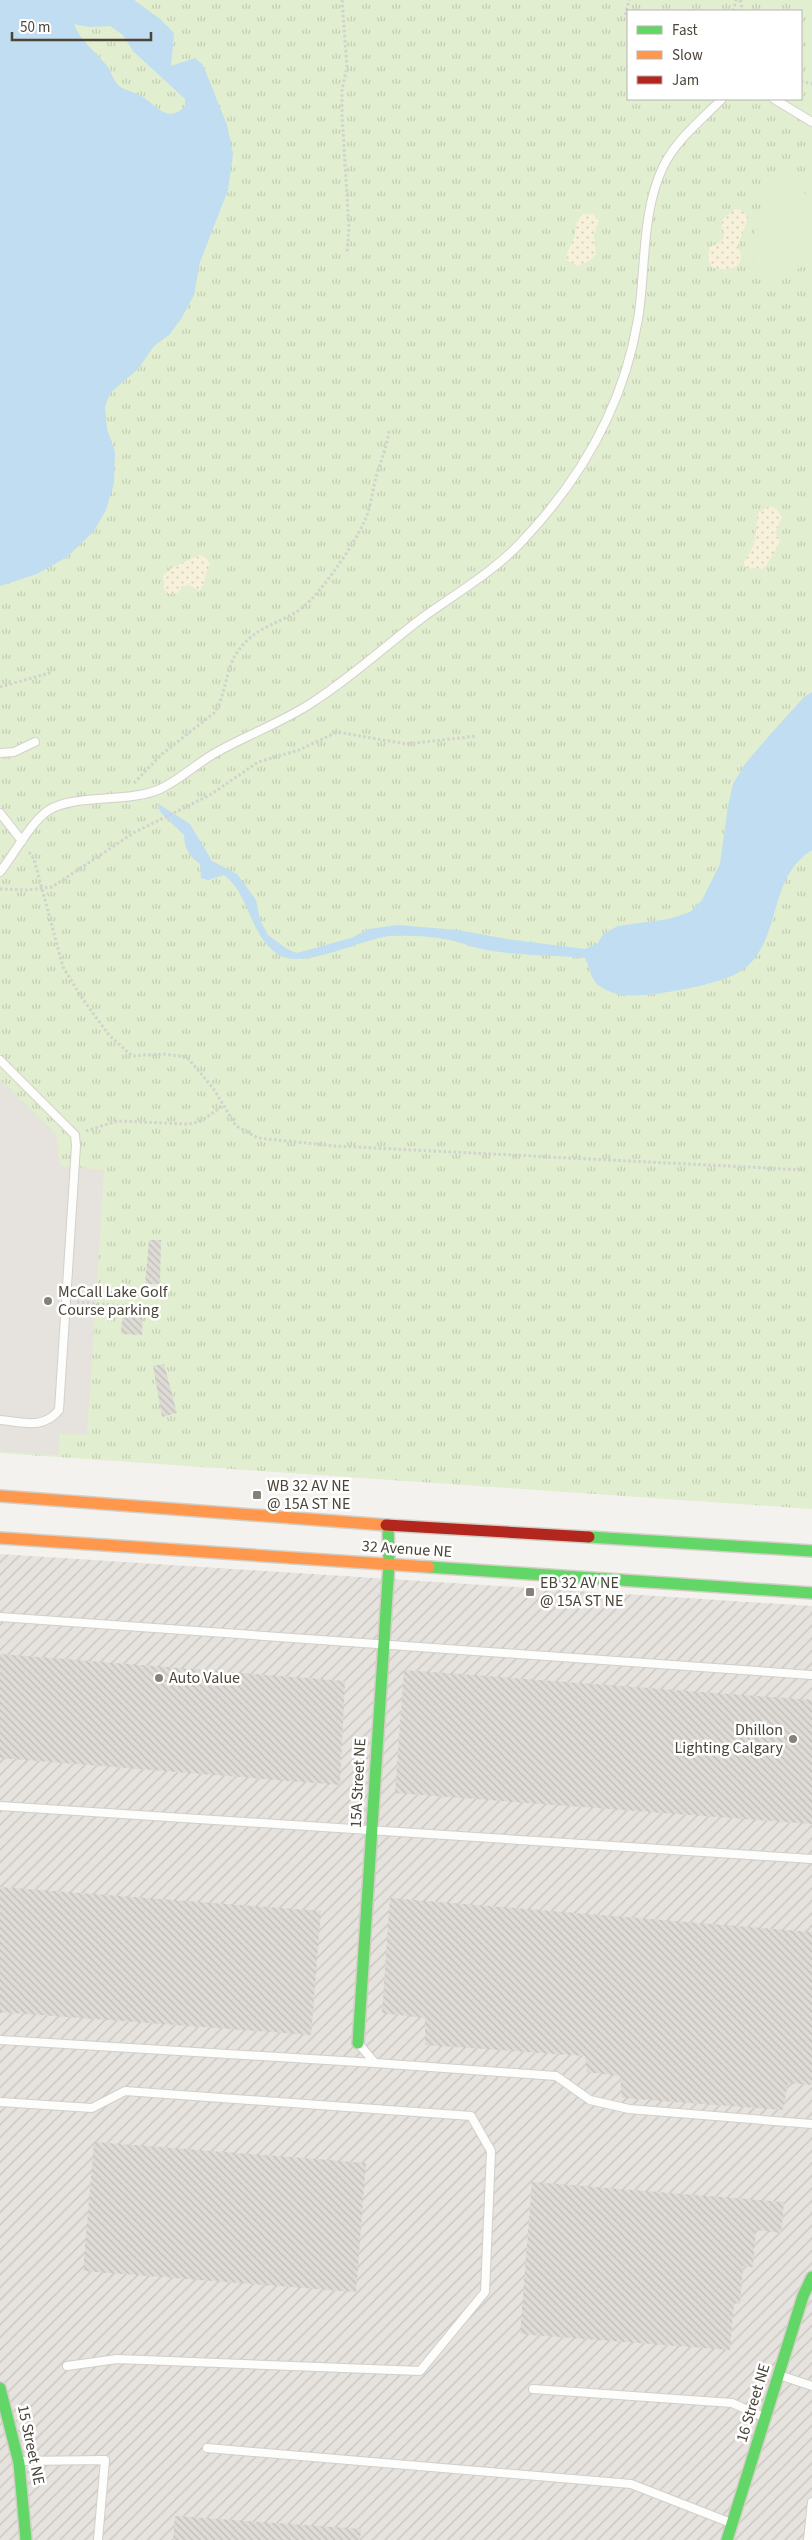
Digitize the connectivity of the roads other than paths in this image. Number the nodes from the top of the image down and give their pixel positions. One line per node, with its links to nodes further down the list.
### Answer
1 (721, 100): 7 (lane)
2 (776, 100): 3 (lane)
3 (812, 122)
4 (35, 742): 5 (lane)
5 (0, 753)
6 (0, 812): 7 (lane)
7 (22, 841): 8 (lane)
8 (0, 872)
9 (0, 1060): 10 (lane)
10 (0, 1420)
11 (0, 1496): 12 (main road, 32 Avenue NE)
12 (388, 1525): 14 (main road, 32 Avenue NE); 15 (main road, 15A Street NE)
13 (0, 1538): 15 (main road, 32 Avenue NE)
14 (812, 1551)
15 (389, 1564): 16 (main road, 32 Avenue NE); 18 (main road, 15A Street NE)
16 (812, 1593)
17 (0, 1617): 18 (lane)
18 (383, 1644): 19 (lane); 21 (main road, 15A Street NE)
19 (812, 1675)
20 (0, 1806): 21 (lane)
21 (371, 1829): 22 (lane); 24 (main road, 15A Street NE)
22 (812, 1860)
23 (0, 2040): 25 (lane)
24 (358, 2043): 25 (lane)
25 (375, 2063): 27 (lane)
26 (0, 2102): 29 (lane)
27 (812, 2124)
28 (812, 2277): 30 (main road, 16 Street NE)
29 (67, 2366)
30 (779, 2375): 31 (lane); 35 (main road, 16 Street NE)
31 (812, 2386)
32 (0, 2388): 34 (main road, 15 Street NE)
33 (532, 2388): 35 (lane)
34 (5, 2417): 37 (main road, 15 Street NE)
35 (766, 2418): 39 (main road, 16 Street NE)
36 (207, 2448): 39 (lane)
37 (21, 2461): 40 (main road, 15 Street NE); 41 (lane)
38 (812, 2502): 43 (lane)
39 (732, 2523): 42 (main road, 16 Street NE)
40 (26, 2540)
41 (98, 2540)
42 (727, 2540)
43 (808, 2540)

